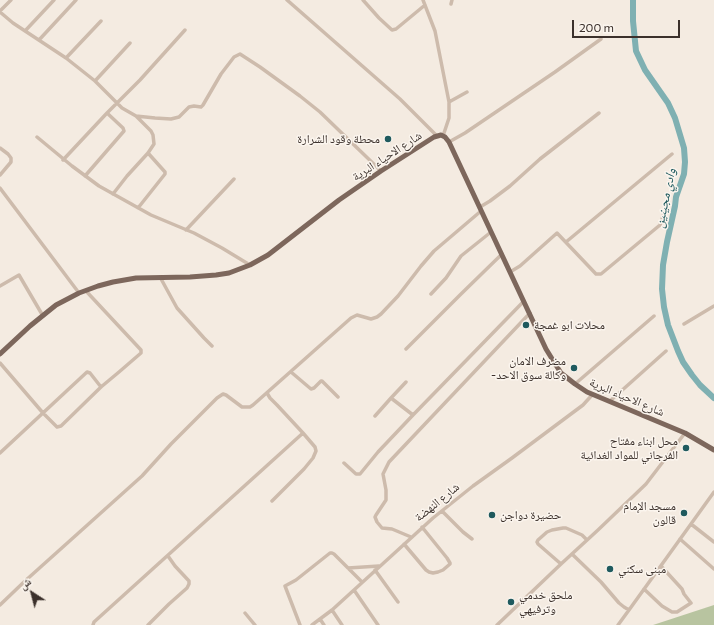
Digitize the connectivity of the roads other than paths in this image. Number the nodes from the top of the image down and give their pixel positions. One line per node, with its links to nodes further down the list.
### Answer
1 (11, 0): 8 (street)
2 (54, 0): 11 (street)
3 (76, 0): 13 (street)
4 (287, 0): 23 (street)
5 (363, 0): 7 (street)
6 (423, 0): 7 (street)
7 (425, 5): 18 (street)
8 (0, 12): 11 (street)
9 (101, 21): 15 (street)
10 (185, 30): 19 (street)
11 (25, 31): 13 (street)
12 (601, 39): 26 (street)
13 (39, 40): 15 (street)
14 (130, 43): 16 (street)
15 (66, 58): 16 (street)
16 (95, 82): 19 (street)
17 (467, 92): 18 (street)
18 (449, 102): 24 (street)
19 (118, 103): 20 (street); 22 (street)
20 (107, 113): 30 (street); 33 (street)
21 (599, 113): 38 (street)
22 (136, 116): 28 (street); 31 (street)
23 (437, 136): 24 (main road, شارع الاحياء البرية); 31 (main road, شارع الاحياء البرية)
24 (443, 136): 26 (main road, شارع الاحياء البرية)
25 (37, 137): 30 (street)
26 (449, 142): 38 (main road, شارع الاحياء البرية)
27 (0, 148): 32 (street)
28 (148, 152): 36 (street); 37 (street)
29 (672, 154): 42 (street)
30 (63, 160): 33 (street)
31 (381, 170): 44 (main road, شارع الاحياء البرية)
32 (0, 175)
33 (85, 176): 36 (street)
34 (234, 179): 40 (street)
35 (0, 188): 49 (street)
36 (113, 194): 37 (street)
37 (138, 208): 40 (street)
38 (481, 209): 41 (main road, شارع الاحياء البرية); 62 (street)
39 (664, 213): 42 (street)
40 (186, 230): 44 (street)
41 (491, 232): 43 (main road, شارع الاحياء البرية); 50 (street)
42 (566, 242): 45 (street)
43 (502, 254): 45 (main road, شارع الاحياء البرية); 58 (street)
44 (250, 265): 46 (main road, شارع الاحياء البرية)
45 (510, 272): 51 (main road, شارع الاحياء البرية)
46 (160, 277): 48 (main road, شارع الاحياء البرية); 57 (street)
47 (0, 286): 54 (street)
48 (86, 291): 49 (main road, شارع الاحياء البرية); 65 (street)
49 (79, 294): 54 (main road, شارع الاحياء البرية)
50 (431, 294)
51 (524, 302): 53 (main road, شارع الاحياء البرية); 72 (street)
52 (714, 306): 56 (street)
53 (530, 313): 64 (main road, شارع الاحياء البرية); 84 (street)
54 (43, 316): 60 (main road, شارع الاحياء البرية)
55 (654, 316): 64 (street)
56 (684, 324)
57 (212, 346)
58 (406, 350)
59 (666, 351): 70 (street)
60 (0, 353)
61 (0, 363): 71 (street)
62 (291, 372): 66 (street); 68 (street)
63 (406, 382): 69 (street)
64 (575, 384): 67 (main road, شارع الاحياء البرية)
65 (101, 387): 71 (street); 71 (street)
66 (267, 393): 74 (street); 102 (street)
67 (593, 394): 70 (main road, شارع الاحياء البرية); 81 (street, شارع النهضة)
68 (338, 397)
69 (391, 398): 72 (street); 73 (street)
70 (610, 401): 75 (main road, شارع الاحياء البرية)
71 (43, 413): 77 (street)
72 (413, 415): 78 (street)
73 (375, 416)
74 (302, 433): 80 (street); 91 (street)
75 (685, 433): 76 (main road, شارع الاحياء البرية); 87 (street)
76 (714, 450)
77 (0, 453)
78 (344, 463)
79 (714, 492): 82 (street)
80 (272, 501)
81 (442, 511): 83 (street, شارع النهضة); 85 (street)
82 (691, 524): 86 (street); 88 (street)
83 (422, 527): 84 (street, شارع النهضة); 89 (street)
84 (411, 537): 89 (street, شارع النهضة)
85 (472, 539)
86 (680, 539): 94 (street); 96 (street)
87 (587, 540): 90 (street); 92 (street)
88 (714, 542)
89 (404, 544): 93 (street, شارع النهضة)
90 (572, 554): 92 (street); 104 (street)
91 (168, 556): 107 (street); 108 (street)
92 (561, 564): 115 (street)
93 (379, 566): 95 (street); 97 (street, شارع النهضة)
94 (661, 566): 99 (street); 99 (street)
95 (348, 568): 98 (street); 110 (street)
96 (714, 569)
97 (375, 570): 98 (street, شارع النهضة); 101 (street)
98 (362, 582): 100 (street, شارع النهضة)
99 (644, 589): 104 (street)
100 (354, 590): 103 (street, شارع النهضة); 114 (street)
101 (398, 602)
102 (0, 605)
103 (332, 610): 106 (street, شارع النهضة); 113 (street)
104 (629, 610): 116 (street)
105 (245, 613): 109 (street)
106 (320, 619): 111 (street, شارع النهضة); 112 (street)
107 (92, 625)
108 (148, 625)
109 (255, 625)
110 (300, 625)
111 (312, 625)
112 (324, 625)
113 (342, 625)
114 (378, 625)
115 (497, 625)
116 (618, 625)

